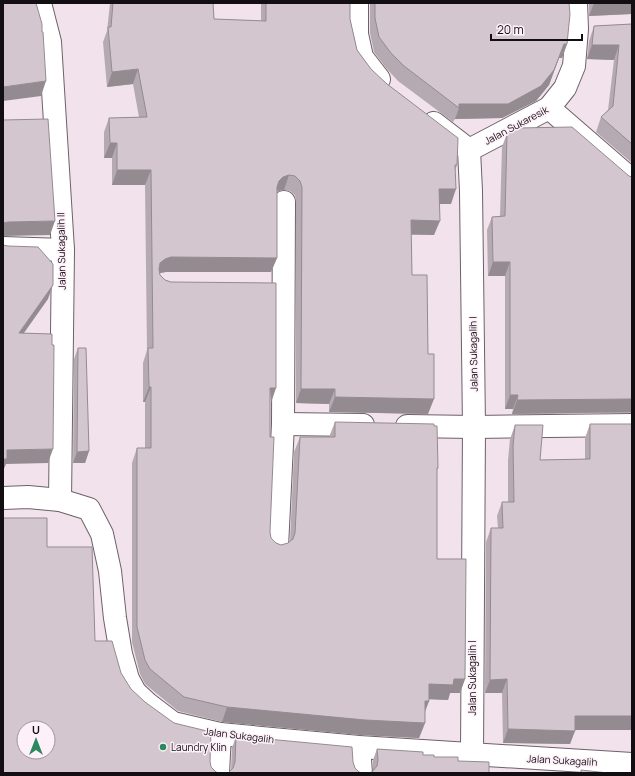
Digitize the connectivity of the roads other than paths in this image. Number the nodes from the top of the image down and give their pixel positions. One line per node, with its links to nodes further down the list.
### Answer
1 (40, 3): 11 (street, Jalan Sukagalih II)
2 (357, 3): 4 (street)
3 (576, 3): 5 (street, Jalan Sukaresik)
4 (390, 90)
5 (549, 108): 7 (street, Jalan Sukaresik); 8 (street)
6 (421, 113): 7 (street)
7 (469, 150): 14 (street, Jalan Sukagalih I)
8 (632, 180)
9 (284, 202): 12 (street)
10 (3, 248): 11 (street)
11 (63, 250): 16 (street, Jalan Sukagalih II)
12 (282, 424): 14 (street); 17 (street)
13 (632, 425): 14 (street)
14 (474, 427): 20 (street, Jalan Sukagalih I)
15 (3, 498): 16 (street, Jalan Sukagalih)
16 (60, 500): 18 (street, Jalan Sukagalih)
17 (278, 547)
18 (220, 734): 19 (street, Jalan Sukagalih); 22 (street)
19 (359, 747): 20 (street, Jalan Sukagalih); 23 (street)
20 (472, 755): 21 (street, Jalan Sukagalih)
21 (632, 764)
22 (218, 773)
23 (361, 773)

